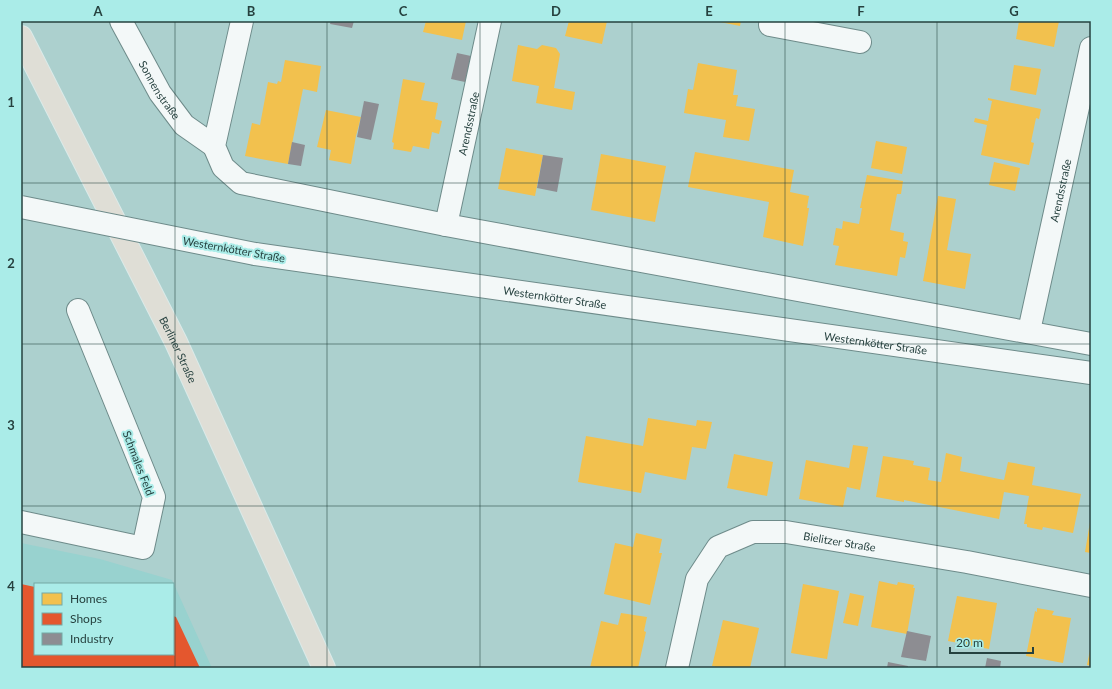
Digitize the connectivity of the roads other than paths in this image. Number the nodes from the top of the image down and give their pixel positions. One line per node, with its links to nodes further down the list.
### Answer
1 (122, 21): 8 (street, Sonnenstraße)
2 (242, 21): 8 (street)
3 (490, 21): 10 (street, Arendsstraße)
4 (771, 21): 6 (street)
5 (21, 36): 17 (main road, Berliner Straße)
6 (860, 42)
7 (1091, 48): 12 (street, Arendsstraße)
8 (214, 146): 10 (street)
9 (21, 207): 14 (street, Westernkötter Straße, bridge)
10 (446, 225): 12 (street)
11 (78, 310): 15 (street, Schmales Feld)
12 (1029, 331): 13 (street)
13 (1091, 344)
14 (1091, 372)
15 (21, 522)
16 (1091, 586): 18 (street, Bielitzer Straße)
17 (324, 668)
18 (677, 668)

